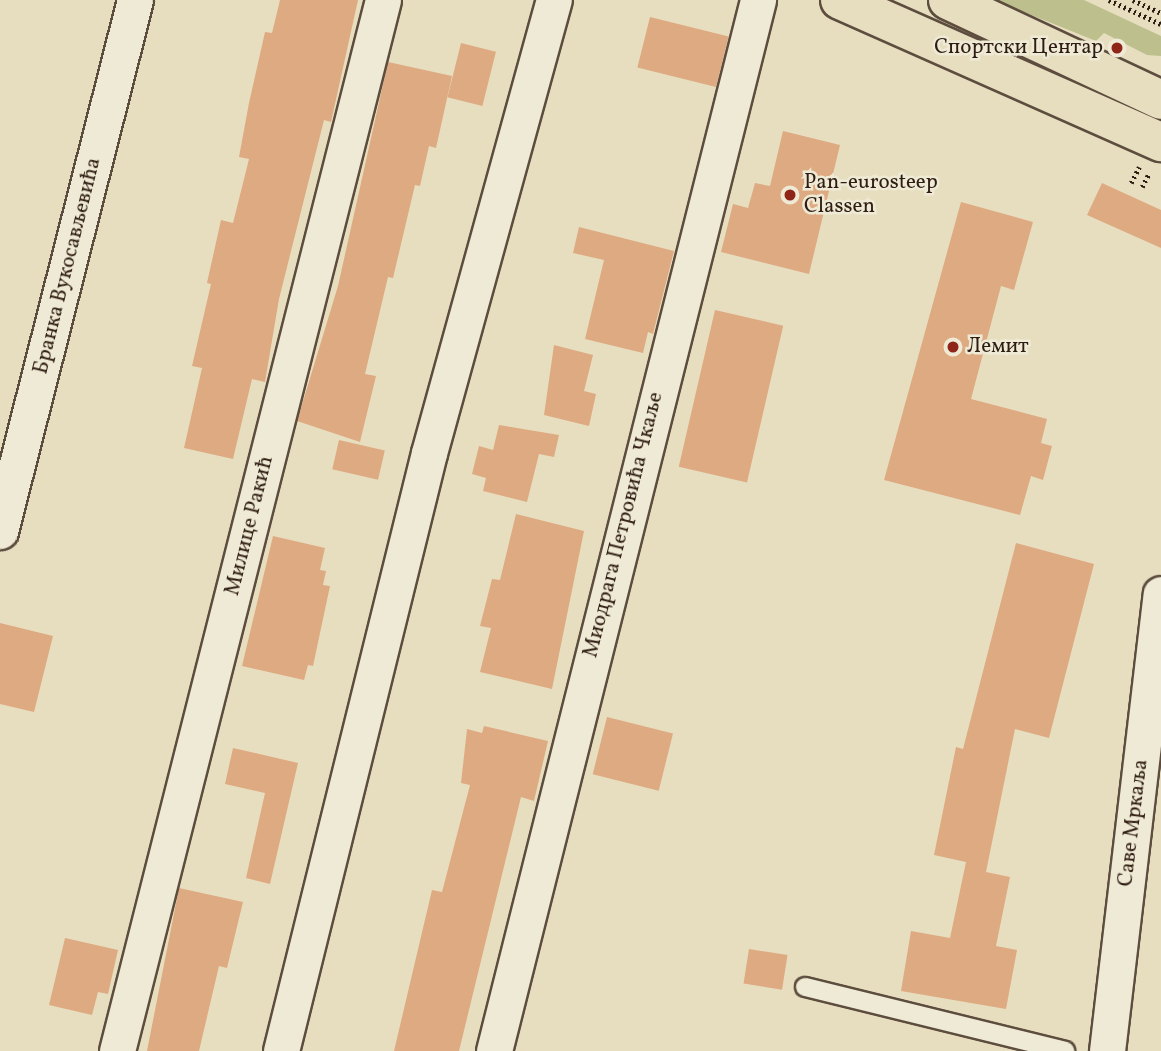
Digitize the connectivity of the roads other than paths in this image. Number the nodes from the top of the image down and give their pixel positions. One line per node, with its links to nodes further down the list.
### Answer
1 (135, 0): 9 (street, Бранка Вукосављевића)
2 (383, 0): 12 (street, Милице Ракић)
3 (554, 0): 13 (street)
4 (758, 0): 14 (street, Миодрага Петровића Чкаље)
5 (840, 0): 8 (main road)
6 (948, 0): 7 (main road)
7 (1161, 100)
8 (1161, 142)
9 (0, 531)
10 (1161, 594): 16 (street, Саве Мркаља)
11 (805, 987): 15 (lane)
12 (117, 1051)
13 (281, 1051)
14 (494, 1051)
15 (1065, 1051)
16 (1107, 1051)

